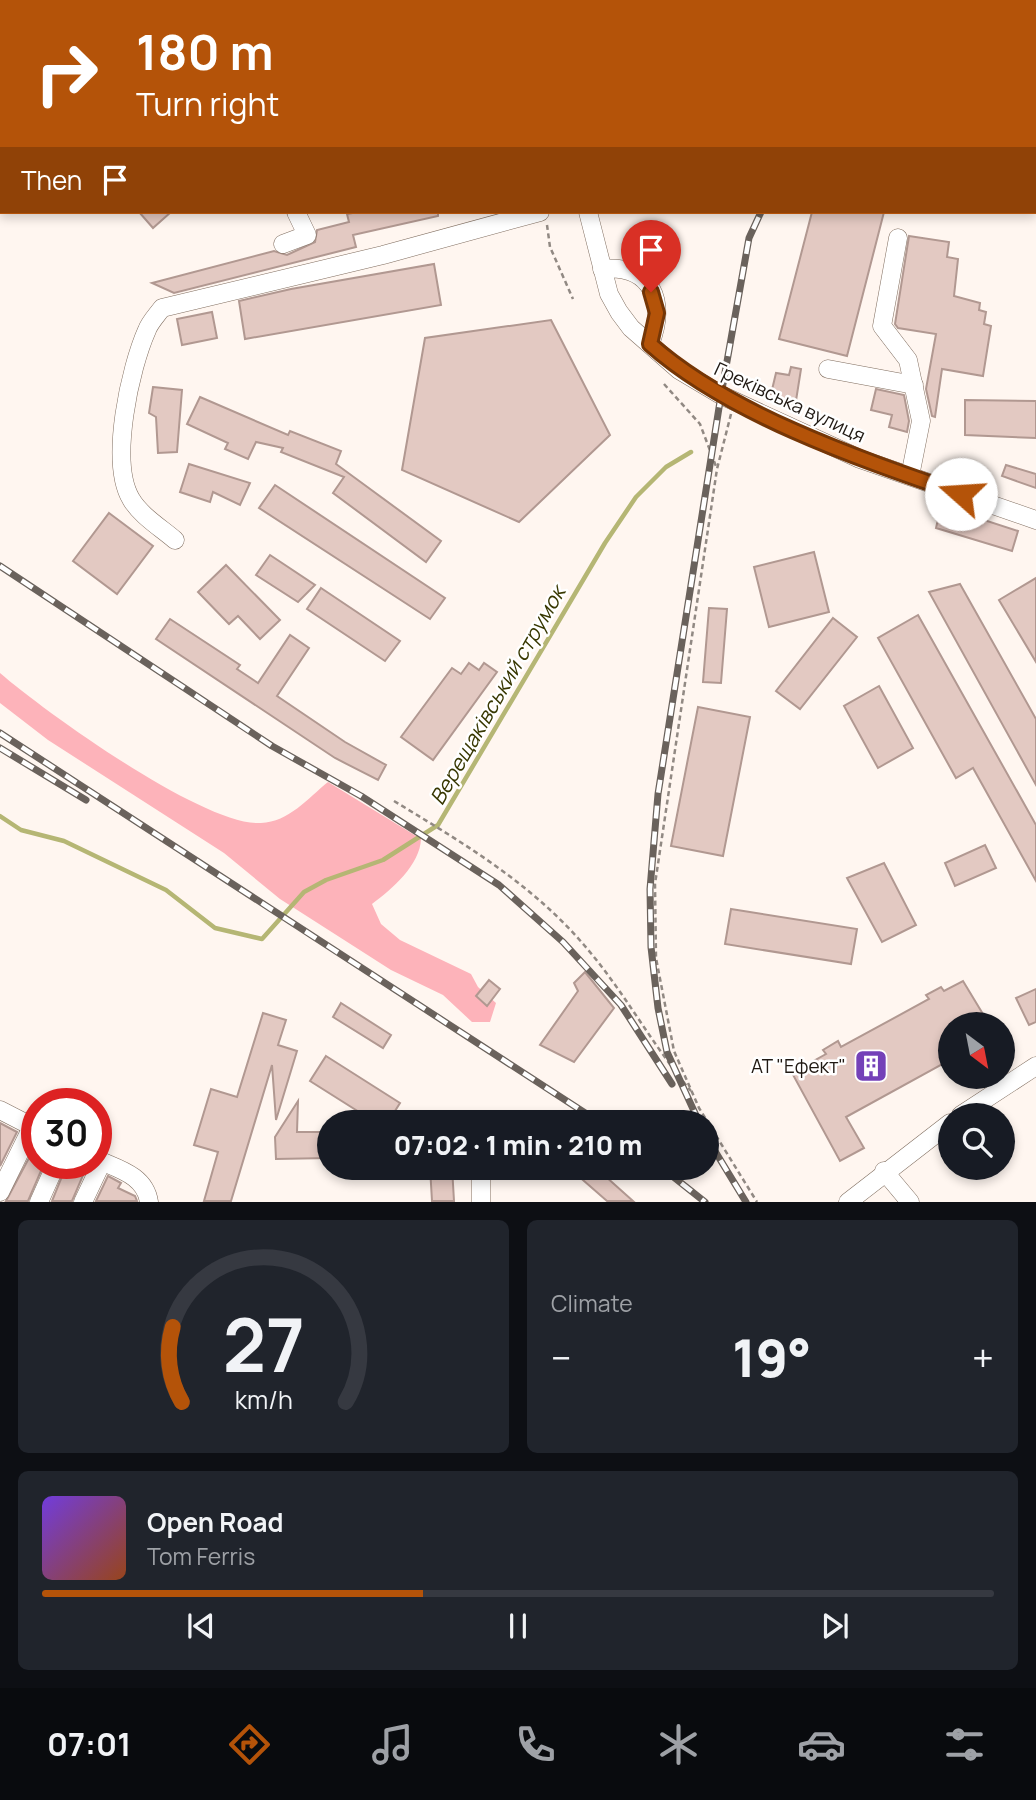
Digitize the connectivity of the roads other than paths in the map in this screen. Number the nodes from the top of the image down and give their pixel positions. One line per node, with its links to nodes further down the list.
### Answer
1 (297, 214): 5 (street)
2 (533, 214): 12 (street)
3 (588, 214): 6 (street, Греківська вулиця)
4 (898, 238): 9 (street)
5 (283, 244)
6 (602, 269): 7 (street, Греківська вулиця); 7 (street)
7 (650, 344): 10 (street, Греківська вулиця)
8 (828, 369): 9 (street)
9 (914, 385): 10 (street)
10 (910, 476): 11 (street, Греківська вулиця)
11 (1036, 520)
12 (175, 540)
13 (1036, 1066): 14 (street)
14 (979, 1103)
15 (0, 1110): 16 (street)
16 (21, 1121)
17 (938, 1132): 20 (street)
18 (21, 1152): 24 (street)
19 (112, 1166): 27 (street)
20 (884, 1171): 29 (street); 30 (street)
21 (49, 1179): 25 (street)
22 (92, 1179): 26 (street)
23 (481, 1180): 28 (street)
24 (0, 1192)
25 (38, 1202)
26 (83, 1202)
27 (149, 1202)
28 (481, 1202)
29 (848, 1202)
30 (911, 1202)

